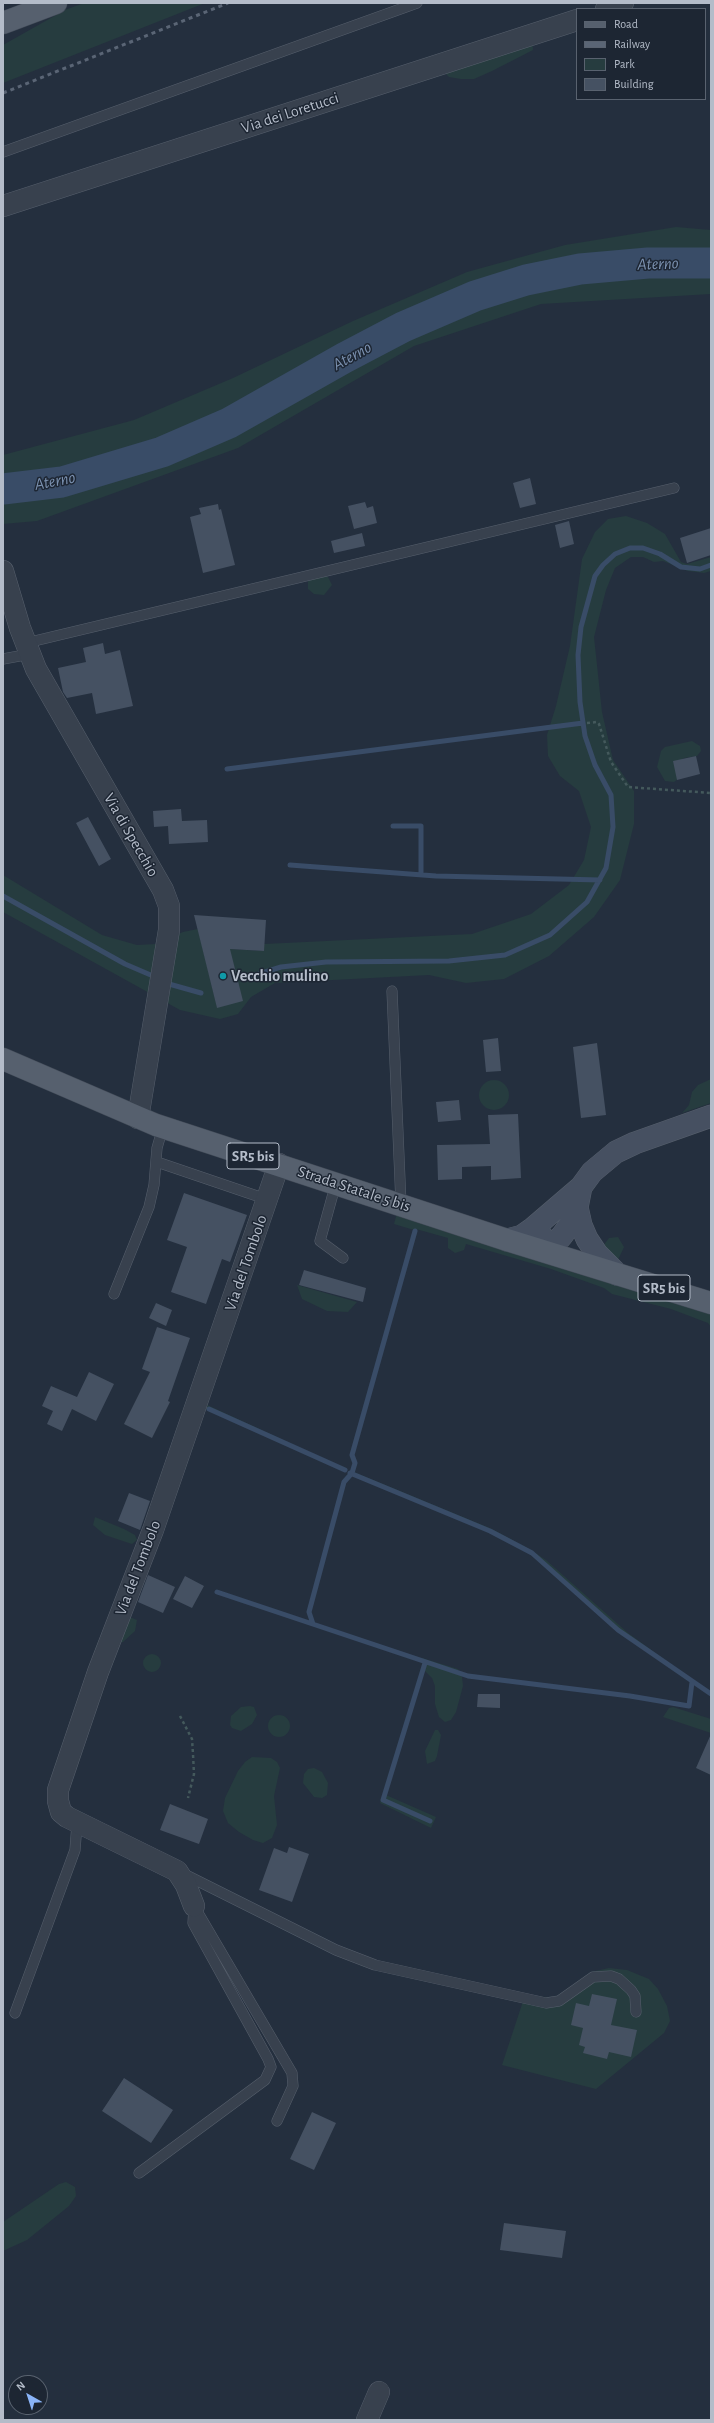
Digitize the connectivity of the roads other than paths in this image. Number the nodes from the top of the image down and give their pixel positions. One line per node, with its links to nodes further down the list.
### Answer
1 (56, 3): 6 (main road)
2 (417, 3): 7 (lane)
3 (623, 3): 4 (street)
4 (609, 8)
5 (576, 20): 8 (street, Via dei Loretucci)
6 (3, 23)
7 (3, 152)
8 (3, 206)
9 (674, 488): 11 (lane)
10 (3, 571): 11 (street, Via di Specchio)
11 (28, 648): 12 (lane); 16 (street, Via di Specchio)
12 (3, 659)
13 (392, 991): 23 (lane)
14 (3, 1058): 16 (main road, Strada Statale 5 bis / SR5 bis)
15 (711, 1116): 22 (main road)
16 (138, 1118): 17 (main road, Strada Statale 5 bis / SR5 bis)
17 (163, 1127): 18 (lane); 19 (main road, Strada Statale 5 bis / SR5 bis)
18 (157, 1162): 21 (lane); 28 (lane)
19 (279, 1164): 20 (main road, Strada Statale 5 bis / SR5 bis); 30 (street, Via del Tombolo)
20 (336, 1183): 23 (main road, Strada Statale 5 bis / SR5 bis); 26 (lane)
21 (257, 1196)
22 (572, 1200): 24 (main road); 25 (main road); 27 (main road)
23 (401, 1204): 24 (main road, Strada Statale 5 bis / SR5 bis)
24 (507, 1240): 25 (main road, Strada Statale 5 bis / SR5 bis)
25 (544, 1251): 27 (main road, Strada Statale 5 bis / SR5 bis)
26 (343, 1258)
27 (617, 1274): 29 (main road, Strada Statale 5 bis / SR5 bis)
28 (114, 1294)
29 (711, 1303)
30 (77, 1823): 31 (street, Via del Tombolo); 34 (lane)
31 (176, 1870): 32 (street); 33 (lane)
32 (194, 1906): 35 (lane); 36 (lane)
33 (636, 2012)
34 (14, 2014)
35 (277, 2121)
36 (139, 2173)
37 (379, 2392): 38 (street)
38 (367, 2420)

